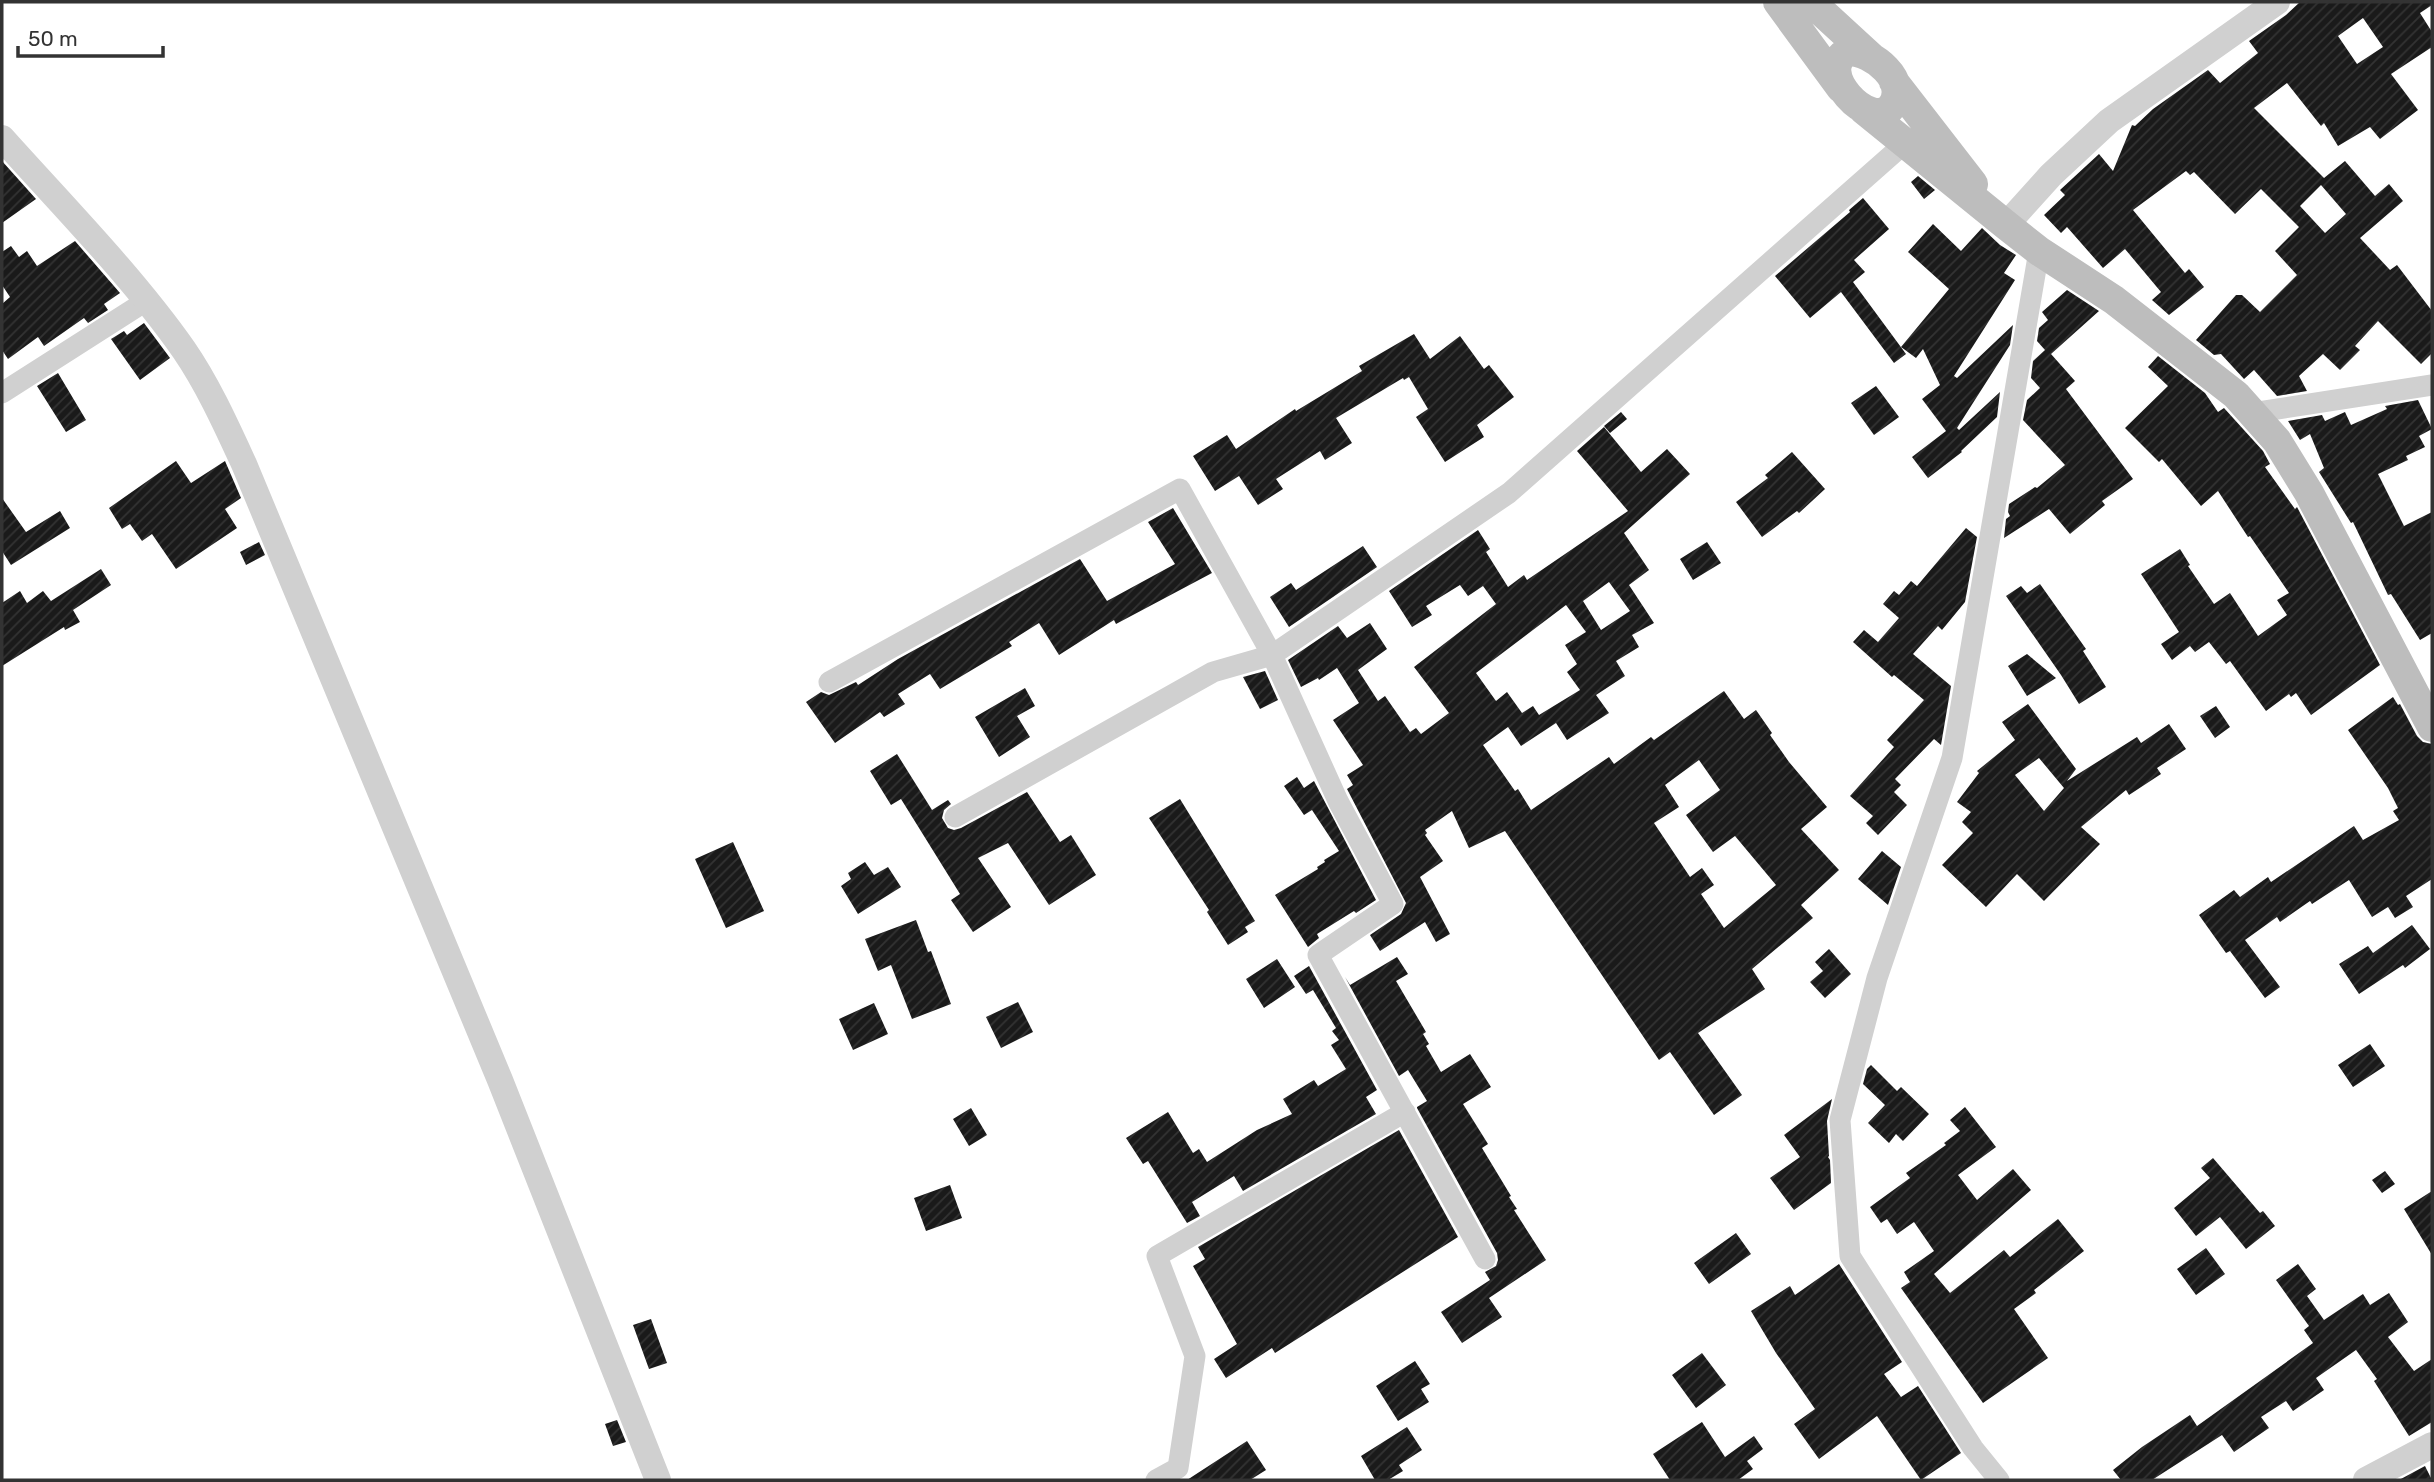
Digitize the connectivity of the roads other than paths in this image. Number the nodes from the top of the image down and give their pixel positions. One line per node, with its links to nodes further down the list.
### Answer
1 (1778, 2): 6 (main road)
2 (1811, 2): 4 (main road)
3 (2277, 2): 10 (street)
4 (1871, 57): 5 (main road); 6 (main road)
5 (1894, 82): 7 (main road); 10 (main road)
6 (1841, 88): 7 (main road)
7 (1863, 109): 9 (main road)
8 (2, 138): 12 (street)
9 (1904, 144): 10 (main road); 16 (street)
10 (2006, 225): 11 (main road)
11 (2039, 250): 15 (main road); 26 (street)
12 (146, 301): 14 (street); 24 (street)
13 (2432, 385): 15 (street)
14 (2, 393)
15 (2252, 413): 18 (main road)
16 (1272, 655): 17 (street); 19 (street); 20 (street)
17 (829, 682)
18 (2432, 727)
19 (955, 817)
20 (1405, 1112): 21 (street); 23 (street)
21 (1485, 1259)
22 (2432, 1445): 27 (street)
23 (1183, 1474): 25 (street)
24 (658, 1480)
25 (1156, 1480)
26 (1999, 1480)
27 (2366, 1480)

